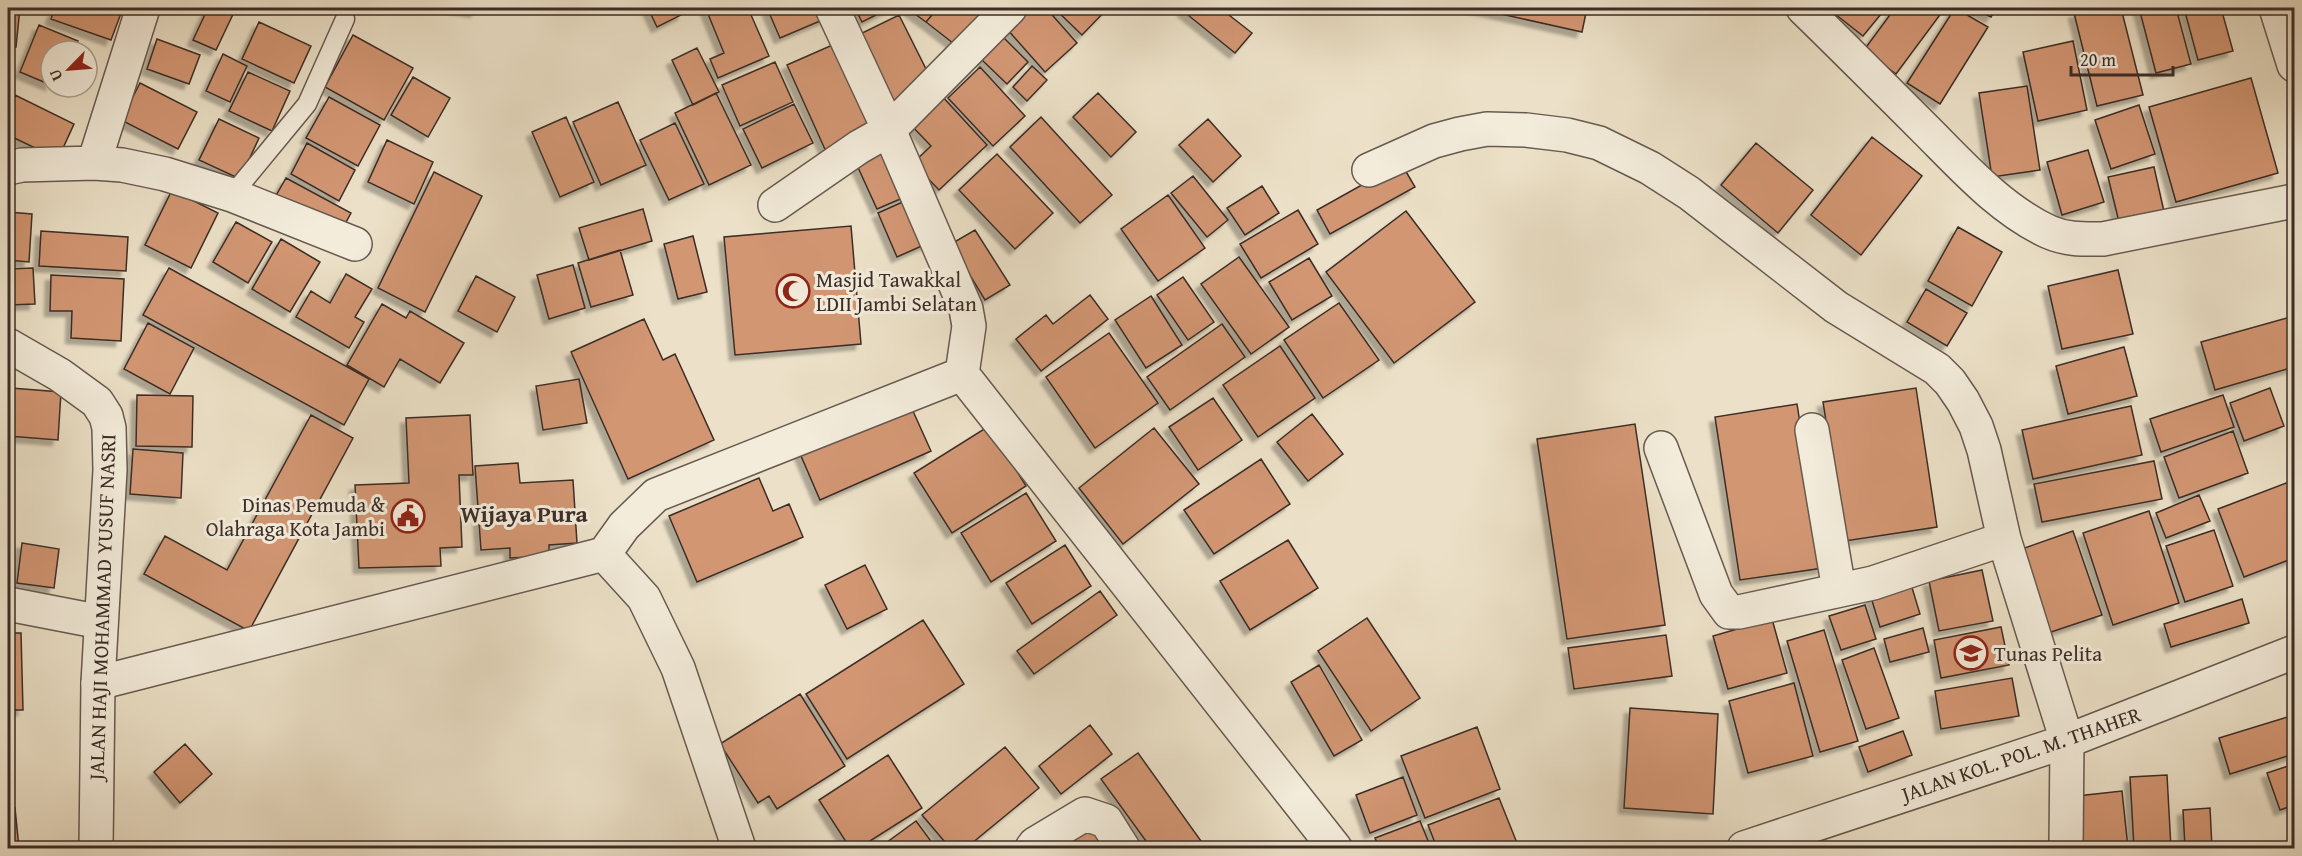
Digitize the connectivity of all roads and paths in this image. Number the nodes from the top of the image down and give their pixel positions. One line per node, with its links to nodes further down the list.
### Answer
1 (143, 8): 9 (street)
2 (832, 8): 8 (street)
3 (1010, 8): 8 (street)
4 (1803, 8): 13 (street)
5 (2276, 8): 7 (street)
6 (345, 19): 12 (lane)
7 (2295, 65)
8 (889, 130): 14 (street); 17 (street)
9 (94, 164): 10 (street); 12 (street)
10 (8, 168)
11 (1369, 170): 20 (street)
12 (232, 195): 15 (street)
13 (2295, 201)
14 (775, 205)
15 (355, 244)
16 (8, 345): 24 (street, JALAN HAJI MOHAMMAD YUSUF NASRI)
17 (962, 374): 21 (street); 32 (street)
18 (1812, 430): 22 (street)
19 (1661, 448): 22 (street)
20 (2004, 539): 22 (street); 27 (street)
21 (604, 554): 26 (street); 29 (street)
22 (1839, 591)
23 (8, 604): 24 (street)
24 (100, 622): 26 (street, JALAN HAJI MOHAMMAD YUSUF NASRI)
25 (2295, 652): 27 (street, JALAN KOL. POL. M. THAHER)
26 (98, 683): 28 (street, JALAN HAJI MOHAMMAD YUSUF NASRI)
27 (2067, 741): 33 (street, JALAN KOL. POL. M. THAHER); 34 (street)
28 (96, 849)
29 (739, 849)
30 (1032, 849): 31 (street)
31 (1123, 849)
32 (1335, 849)
33 (1744, 849)
34 (2066, 849)

